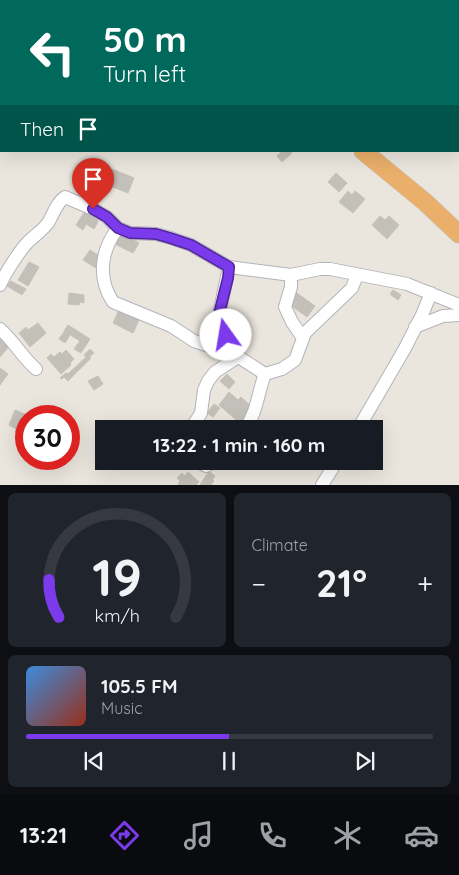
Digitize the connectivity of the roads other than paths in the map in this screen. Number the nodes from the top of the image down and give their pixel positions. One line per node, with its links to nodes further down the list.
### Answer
1 (367, 152): 3 (highway)
2 (118, 228): 4 (street); 7 (street); 14 (street)
3 (458, 230)
4 (229, 267): 5 (street); 14 (street)
5 (291, 275): 6 (street); 13 (street)
6 (356, 275): 8 (street); 13 (street)
7 (0, 285)
8 (431, 293): 9 (street); 11 (street)
9 (459, 305)
10 (459, 315): 11 (street)
11 (415, 327): 19 (street)
12 (0, 329): 15 (street)
13 (303, 338): 16 (street)
14 (235, 354): 16 (street); 17 (street)
15 (36, 369)
16 (265, 374): 18 (street)
17 (197, 420)
18 (250, 420)
19 (363, 420)
20 (331, 470): 21 (street)
21 (322, 485)

